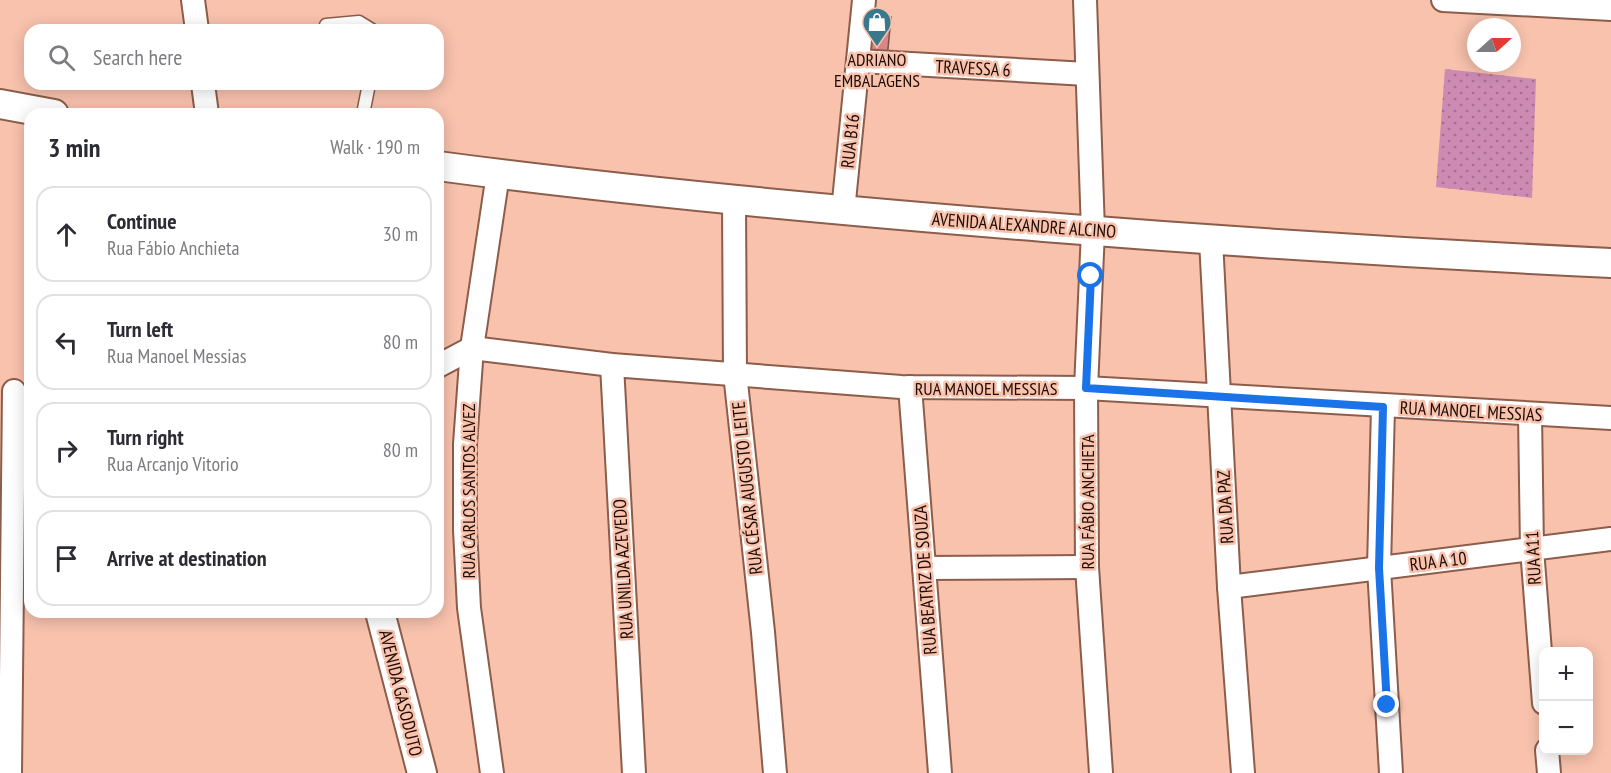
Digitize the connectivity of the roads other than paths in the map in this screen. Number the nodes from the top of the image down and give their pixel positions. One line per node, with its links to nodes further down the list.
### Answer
1 (193, 0): 7 (street)
2 (864, 0): 10 (street, RUA B16)
3 (1084, 0): 11 (street, RUA FÁBIO ANCHIETA)
4 (1443, 0): 5 (street)
5 (1481, 1): 6 (street)
6 (1611, 9)
7 (196, 24)
8 (337, 24): 9 (lane)
9 (362, 24)
10 (858, 61): 11 (street, TRAVESSA 6); 21 (street, RUA B16)
11 (1087, 74): 22 (street, RUA FÁBIO ANCHIETA)
12 (204, 90): 16 (street)
13 (368, 90): 17 (lane)
14 (0, 104): 15 (street)
15 (24, 108)
16 (206, 108)
17 (364, 108)
18 (444, 167): 19 (street, AVENIDA ALEXANDRE ALCINO)
19 (498, 174): 20 (street, AVENIDA ALEXANDRE ALCINO); 25 (street, RUA CARLOS SANTOS ALVEZ)
20 (734, 202): 21 (street, AVENIDA ALEXANDRE ALCINO); 28 (street, RUA CÉSAR AUGUSTO LEITE)
21 (843, 211): 22 (street, AVENIDA ALEXANDRE ALCINO)
22 (1093, 231): 23 (street, AVENIDA ALEXANDRE ALCINO); 30 (street, RUA FÁBIO ANCHIETA)
23 (1211, 240): 24 (street, AVENIDA ALEXANDRE ALCINO); 32 (street, RUA DA PAZ)
24 (1611, 263)
25 (472, 348): 26 (street); 27 (street, RUA MANOEL MESSIAS); 48 (street, RUA CARLOS SANTOS ALVEZ)
26 (444, 363)
27 (612, 364): 28 (street, RUA MANOEL MESSIAS); 49 (street, RUA UNILDA AZEVEDO)
28 (735, 373): 29 (street, RUA MANOEL MESSIAS); 50 (street, RUA CÉSAR AUGUSTO LEITE)
29 (910, 387): 30 (street, RUA MANOEL MESSIAS); 39 (street, RUA BEATRIZ DE SOUZA)
30 (1086, 388): 32 (street, RUA MANOEL MESSIAS); 38 (street, RUA FÁBIO ANCHIETA)
31 (15, 392): 44 (street)
32 (1220, 396): 33 (street, RUA MANOEL MESSIAS); 41 (street, RUA DA PAZ)
33 (1383, 407): 34 (street, RUA MANOEL MESSIAS); 40 (street)
34 (1530, 414): 35 (street, RUA MANOEL MESSIAS); 37 (street, RUA A11)
35 (1611, 418)
36 (1611, 539): 37 (street, RUA A 10)
37 (1532, 549): 40 (street, RUA A 10); 43 (street, RUA A11)
38 (1087, 567): 39 (street); 52 (street, RUA FÁBIO ANCHIETA)
39 (924, 568): 51 (street, RUA BEATRIZ DE SOUZA)
40 (1379, 568): 41 (street, RUA A 10); 54 (street)
41 (1229, 587): 53 (street, RUA DA PAZ)
42 (382, 618): 47 (street, AVENIDA GASODUTO)
43 (1544, 701)
44 (5, 737): 46 (street)
45 (1547, 755): 55 (street)
46 (10, 773)
47 (422, 773)
48 (492, 773)
49 (634, 773)
50 (775, 773)
51 (939, 773)
52 (1101, 773)
53 (1243, 773)
54 (1391, 773)
55 (1549, 773)

